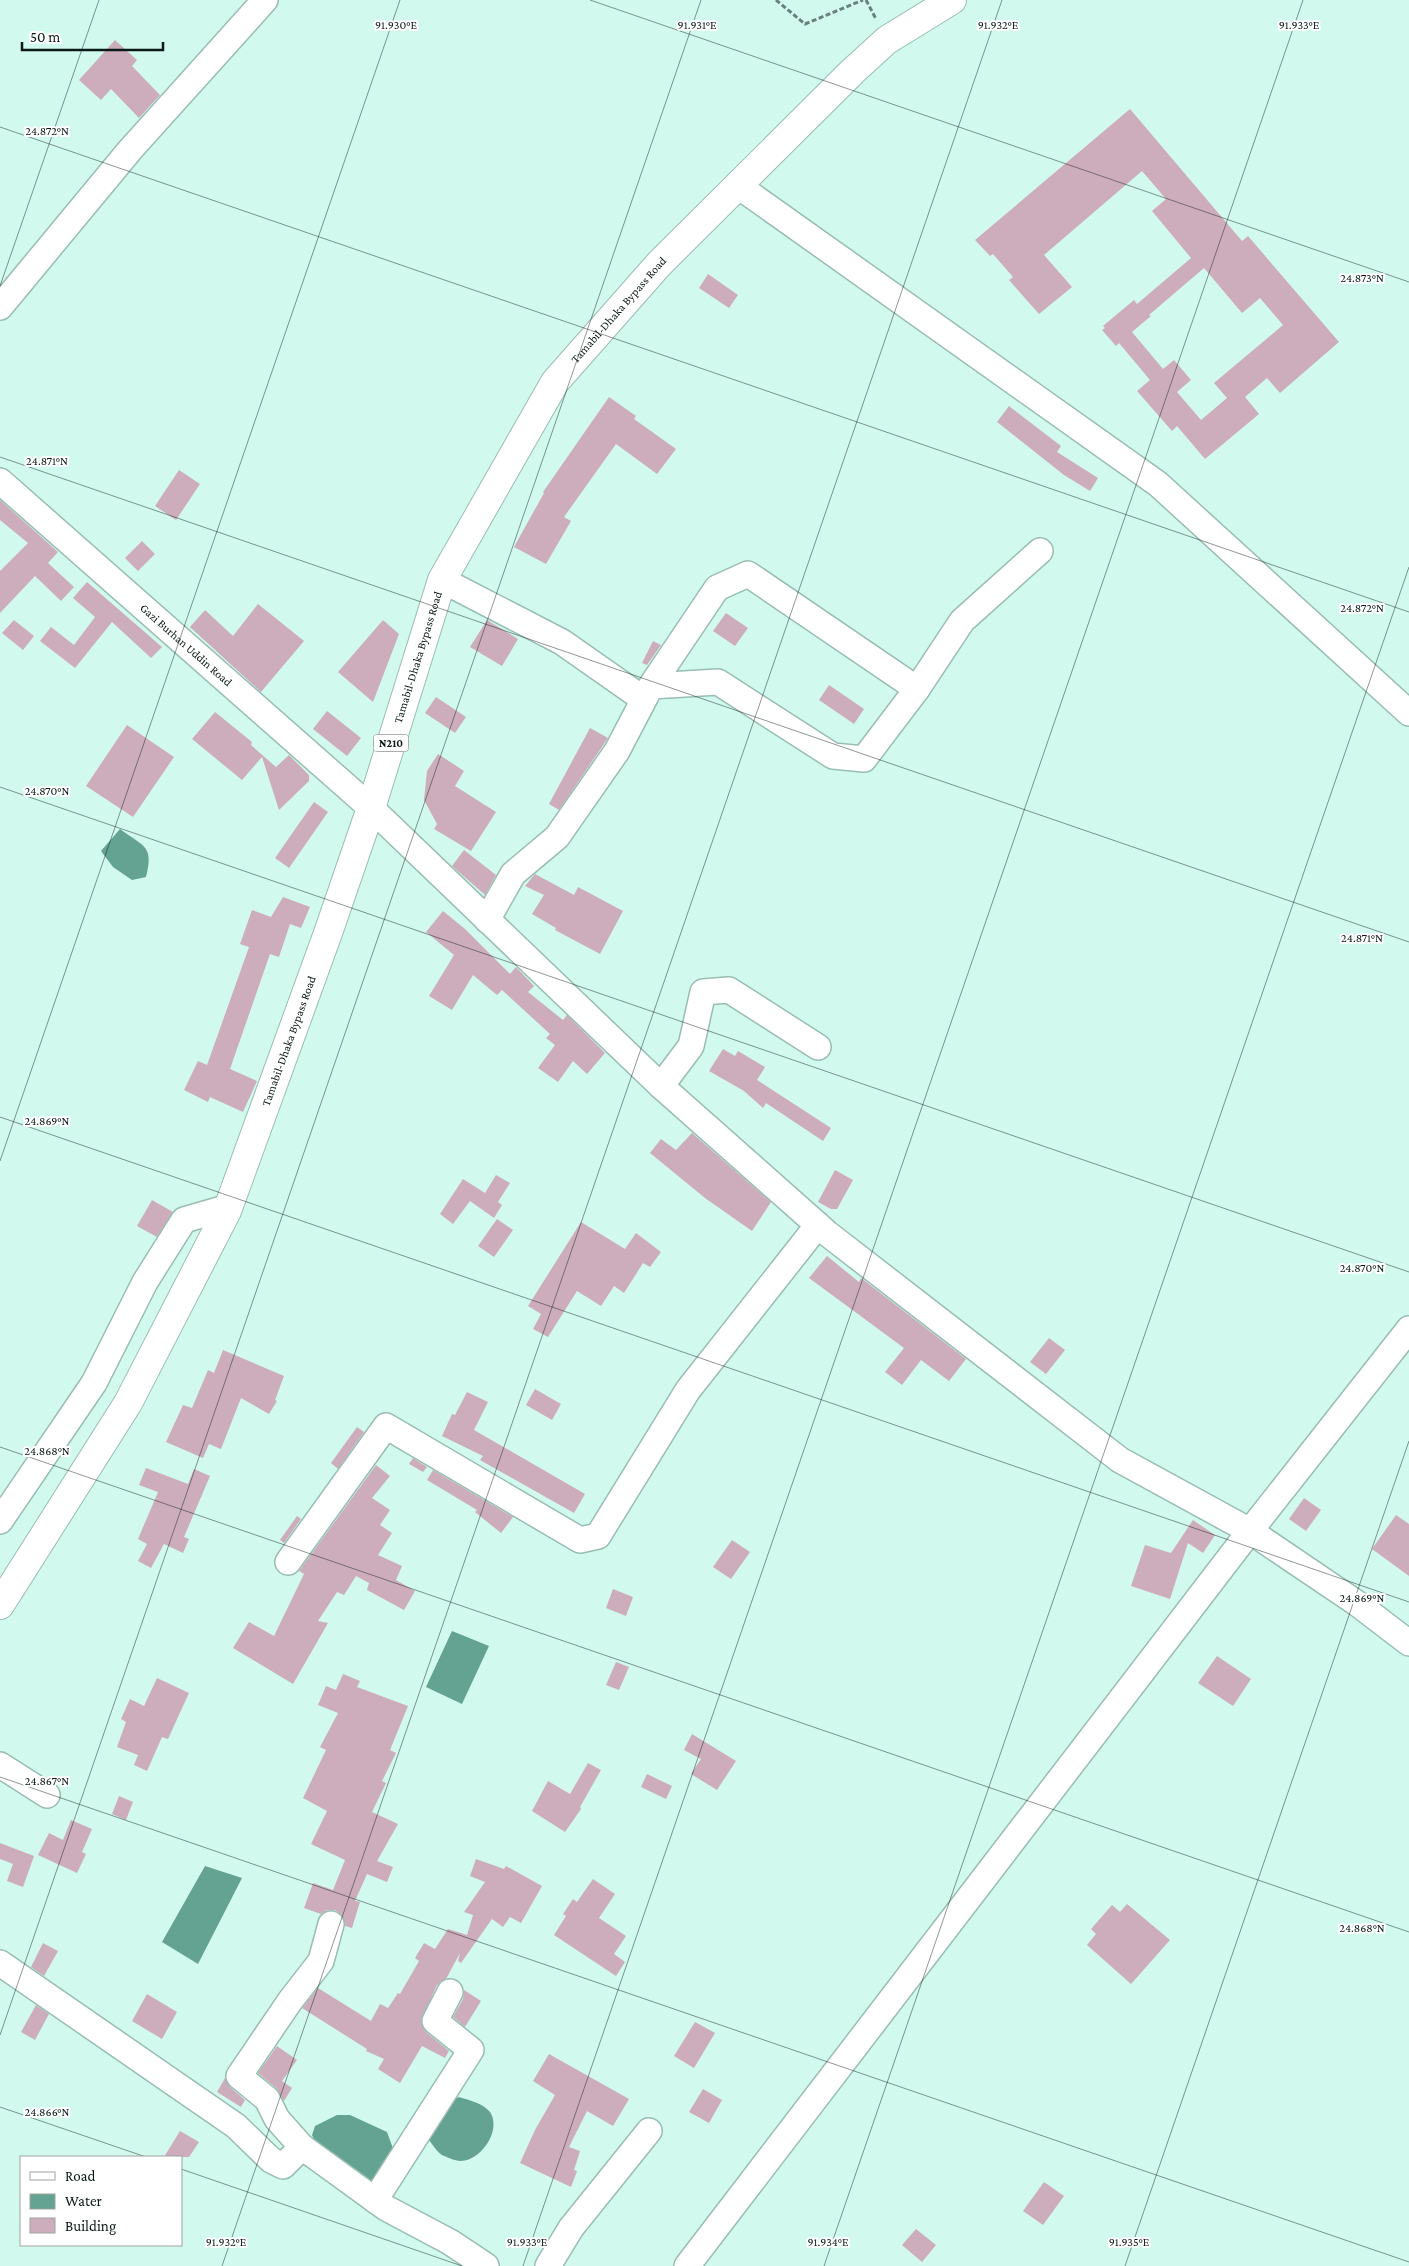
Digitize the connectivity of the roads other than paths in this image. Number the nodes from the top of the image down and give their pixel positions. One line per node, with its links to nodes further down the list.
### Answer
1 (265, 0): 4 (street)
2 (952, 0): 3 (highway, Tamabil-Dhaka Bypass Road / N210)
3 (737, 185): 7 (highway, Tamabil-Dhaka Bypass Road / N210); 10 (street)
4 (0, 307)
5 (0, 481): 11 (street, Gazi Burhan Uddin Road)
6 (1040, 551): 8 (street)
7 (442, 580): 9 (street); 11 (highway, Tamabil-Dhaka Bypass Road / N210)
8 (917, 689): 9 (street); 9 (street)
9 (645, 691): 12 (street)
10 (1409, 713)
11 (371, 808): 12 (street, Gazi Burhan Uddin Road); 15 (highway, Tamabil-Dhaka Bypass Road / N210)
12 (487, 920): 14 (street, Gazi Burhan Uddin Road)
13 (818, 1047): 14 (street)
14 (661, 1086): 16 (street, Gazi Burhan Uddin Road)
15 (228, 1207): 18 (street); 21 (highway, Tamabil-Dhaka Bypass Road / N210)
16 (818, 1225): 19 (street, Gazi Burhan Uddin Road); 20 (street)
17 (1409, 1329): 19 (street)
18 (0, 1521)
19 (1250, 1531): 22 (street, Gazi Burhan Uddin Road); 33 (street)
20 (288, 1562)
21 (0, 1605)
22 (1409, 1643)
23 (0, 1765): 24 (street)
24 (47, 1796)
25 (331, 1924): 29 (street)
26 (0, 1963): 29 (street)
27 (450, 1992): 30 (street)
28 (649, 2131): 32 (street)
29 (302, 2147): 30 (street)
30 (375, 2200): 31 (street)
31 (486, 2266)
32 (548, 2266)
33 (687, 2266)

